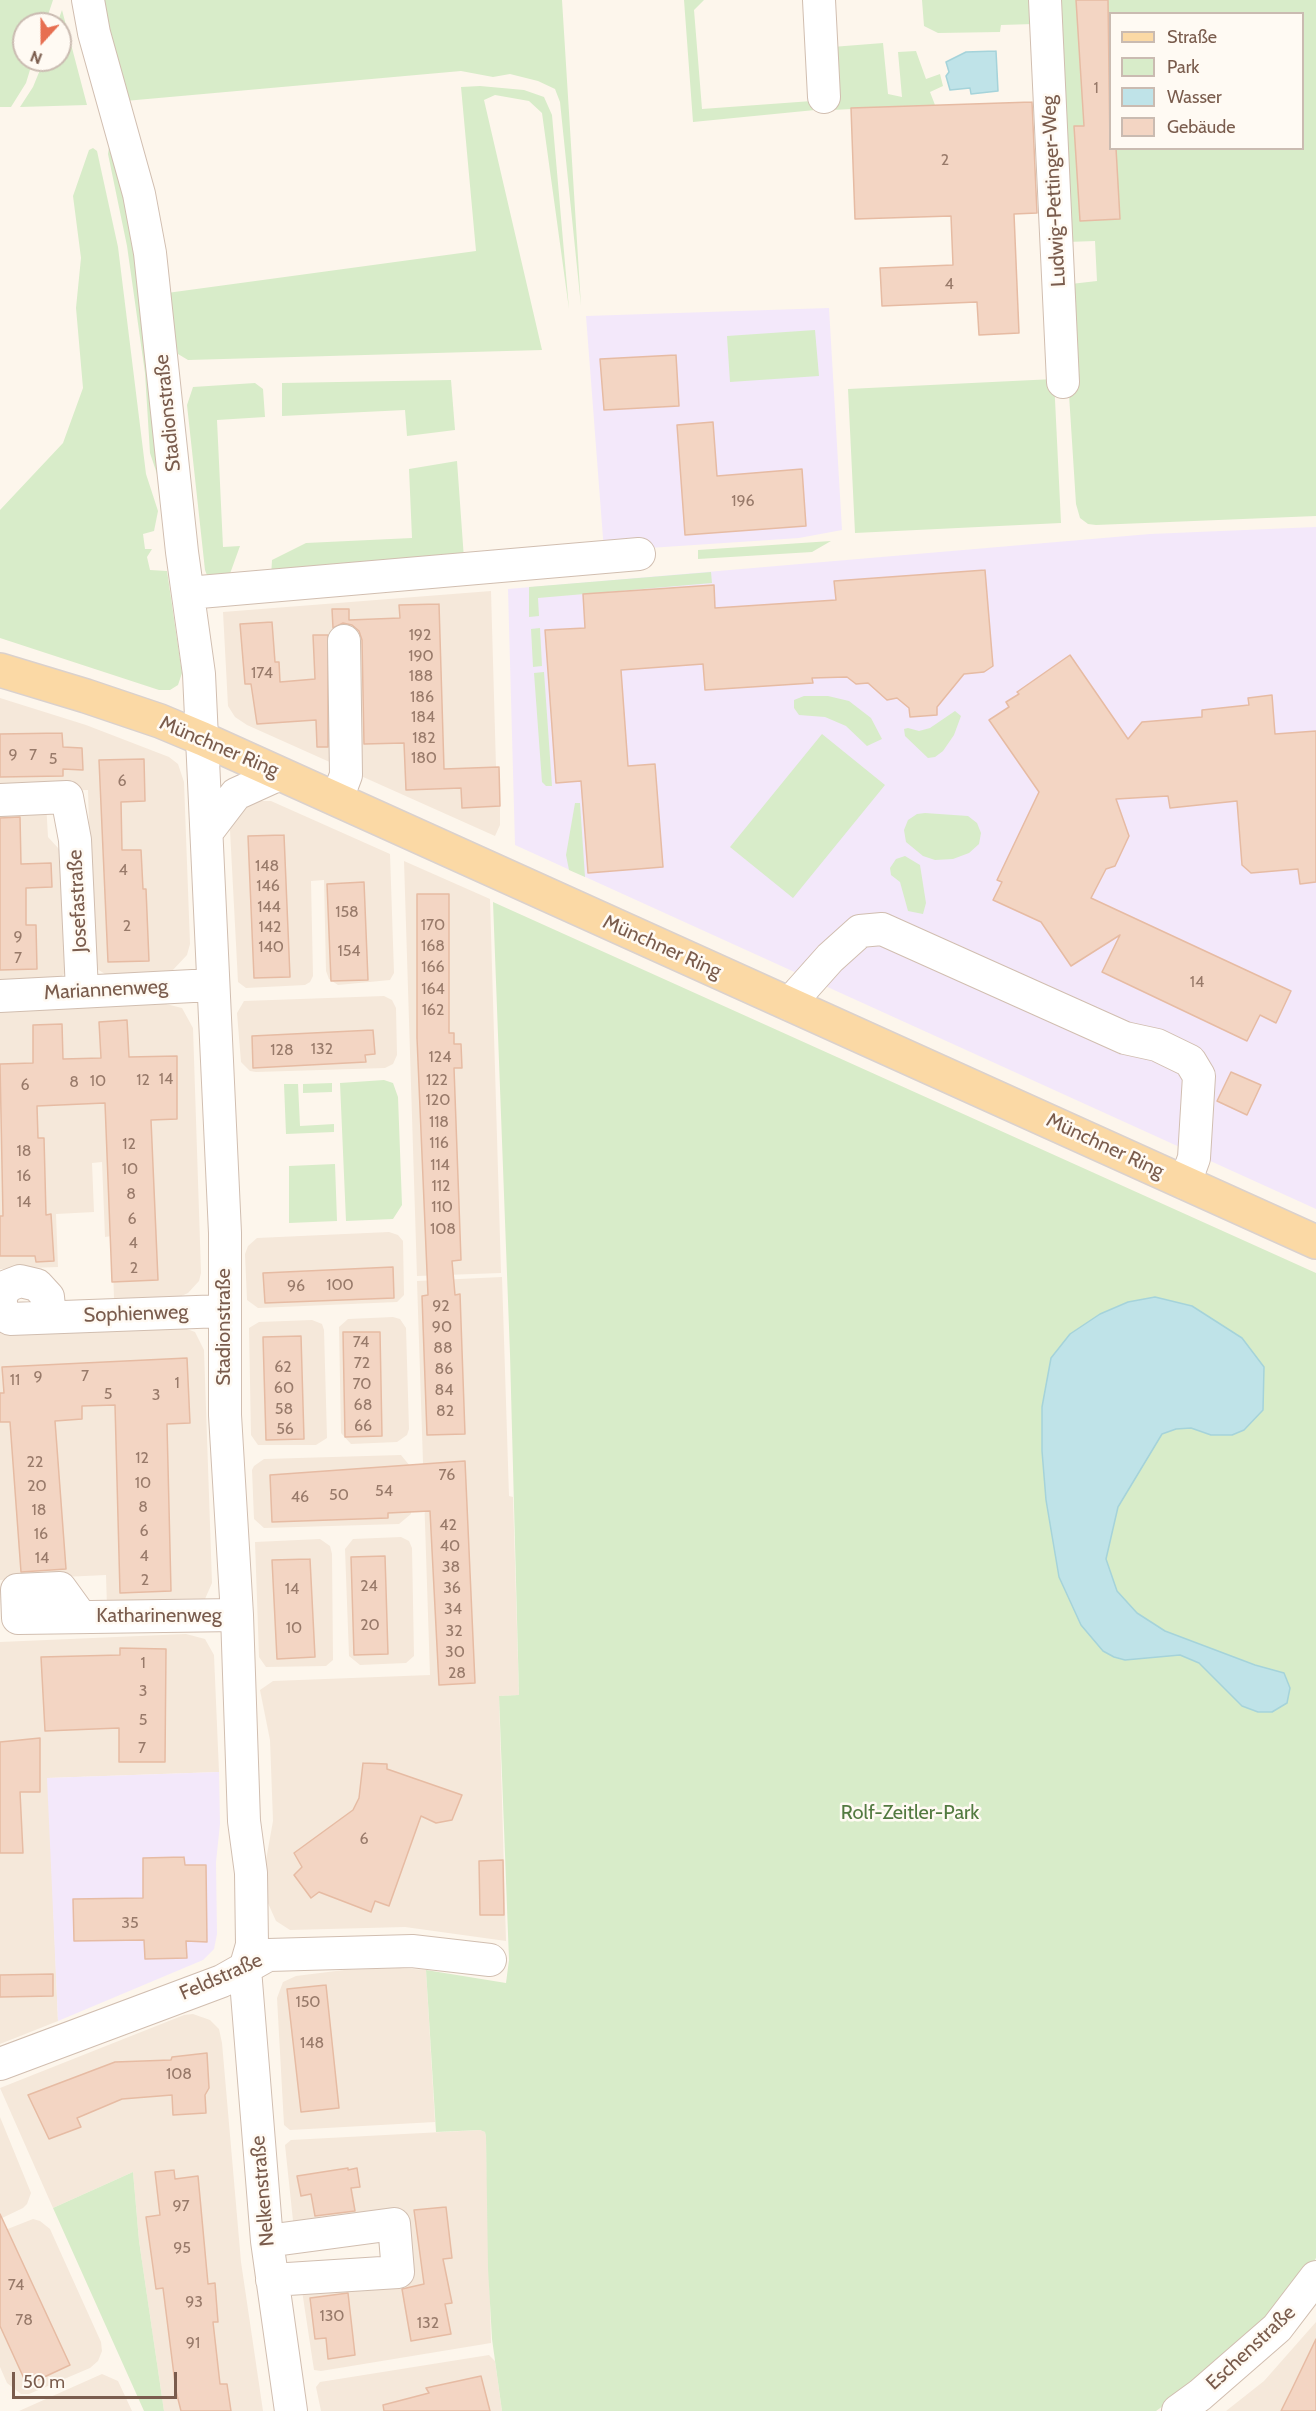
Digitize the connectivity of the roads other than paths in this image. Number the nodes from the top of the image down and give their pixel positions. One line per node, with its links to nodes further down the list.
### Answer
1 (88, 0): 7 (street, Stadionstraße)
2 (819, 0): 4 (street)
3 (1045, 0): 5 (street, Ludwig-Pettinger-Weg)
4 (824, 97)
5 (1063, 382)
6 (639, 554): 7 (street)
7 (188, 593): 10 (street, Stadionstraße)
8 (344, 641): 12 (street)
9 (0, 670): 10 (main road, Münchner Ring)
10 (203, 739): 11 (main road, Münchner Ring); 14 (street, Stadionstraße)
11 (280, 774): 12 (main road, Münchner Ring); 14 (street)
12 (337, 799): 18 (main road, Münchner Ring)
13 (0, 800): 16 (street, Josefastraße)
14 (207, 832): 15 (street, Stadionstraße)
15 (212, 985): 16 (street, Mariannenweg); 21 (street, Stadionstraße)
16 (82, 991): 17 (street, Mariannenweg)
17 (0, 996)
18 (789, 1004): 19 (main road, Münchner Ring); 19 (street)
19 (1185, 1183): 20 (main road, Münchner Ring)
20 (1316, 1242)
21 (223, 1311): 22 (street, Sophienweg); 23 (street, Stadionstraße)
22 (50, 1317)
23 (237, 1615): 24 (street, Katharinenweg); 26 (street, Stadionstraße)
24 (81, 1617)
25 (490, 1960): 26 (street, Feldstraße)
26 (245, 1969): 27 (street, Feldstraße); 28 (street, Nelkenstraße)
27 (0, 2064)
28 (267, 2241): 30 (street, Nelkenstraße); 30 (street)
29 (1316, 2277): 32 (street, Eschenstraße)
30 (272, 2280): 31 (street, Nelkenstraße)
31 (291, 2411)
32 (1178, 2411)

